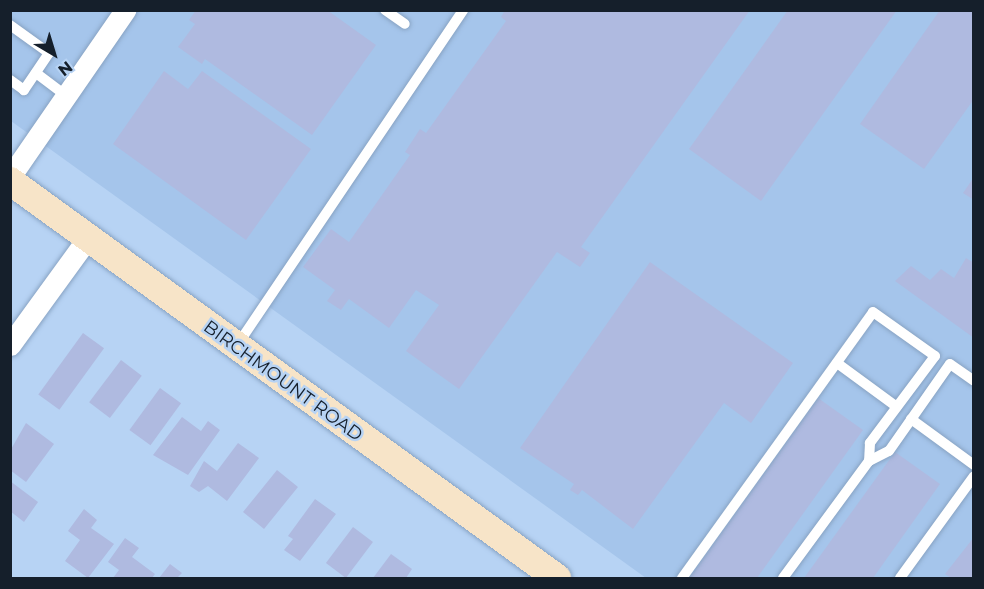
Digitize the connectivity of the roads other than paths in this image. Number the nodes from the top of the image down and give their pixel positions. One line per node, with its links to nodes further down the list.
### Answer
1 (125, 10): 8 (street)
2 (386, 10): 4 (lane)
3 (463, 10): 12 (lane)
4 (405, 24)
5 (10, 25): 6 (lane)
6 (36, 73): 7 (lane); 8 (lane)
7 (10, 80)
8 (67, 96): 9 (street)
9 (10, 179): 10 (main road, BIRCHMOUNT ROAD)
10 (87, 239): 11 (street); 12 (main road, BIRCHMOUNT ROAD)
11 (10, 345)
12 (236, 347): 20 (main road, BIRCHMOUNT ROAD)
13 (837, 363): 15 (lane); 15 (lane); 21 (lane)
14 (974, 381): 16 (lane)
15 (897, 407): 17 (lane)
16 (911, 420): 17 (lane); 18 (lane)
17 (869, 461): 22 (lane)
18 (974, 465)
19 (974, 476): 23 (lane)
20 (557, 579)
21 (682, 579)
22 (783, 579)
23 (900, 579)

